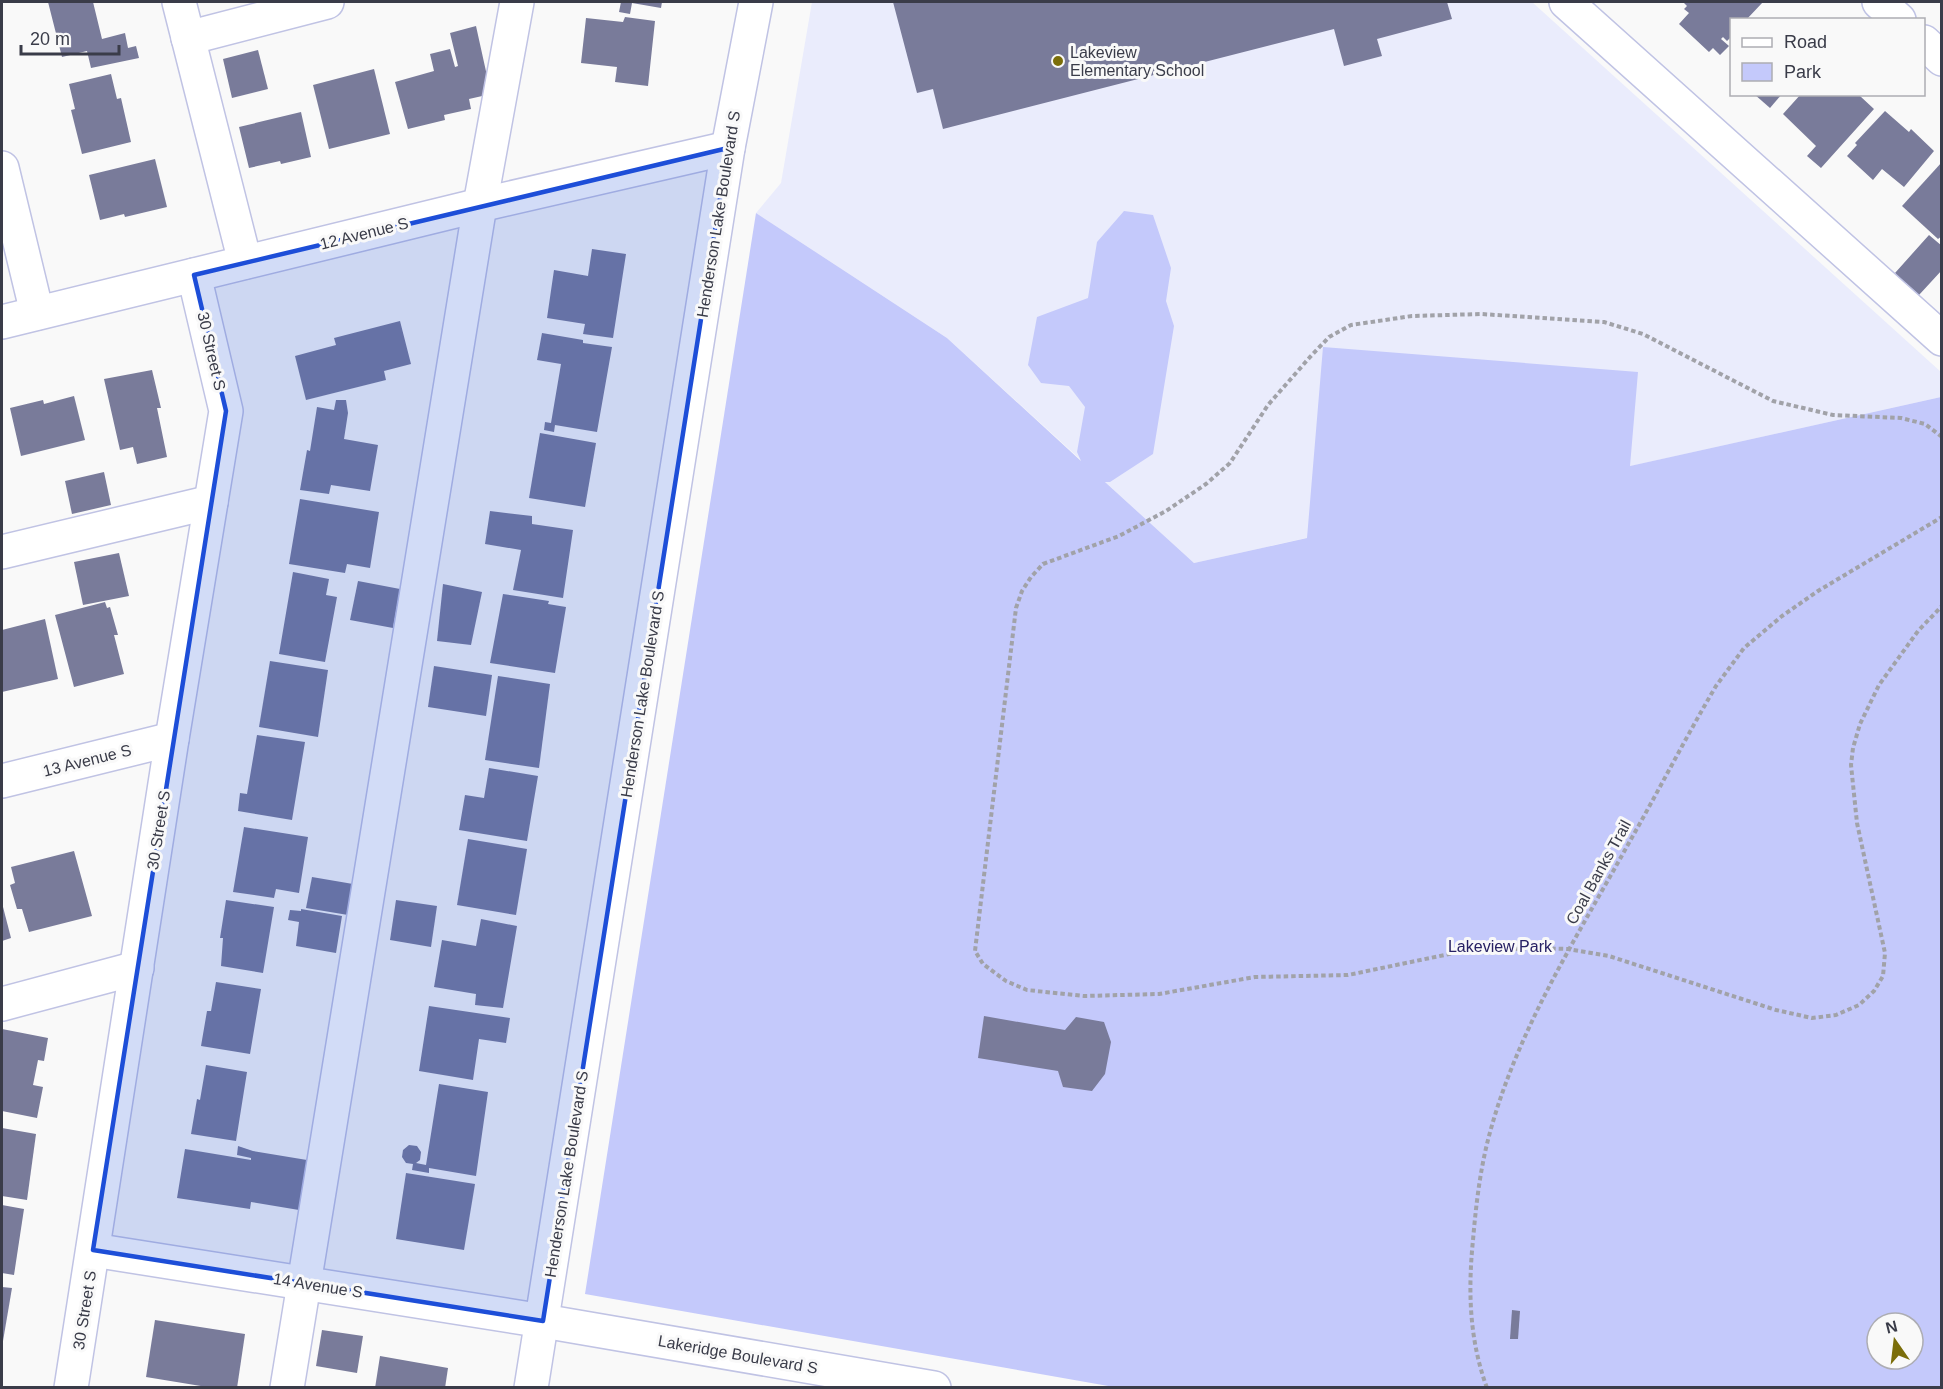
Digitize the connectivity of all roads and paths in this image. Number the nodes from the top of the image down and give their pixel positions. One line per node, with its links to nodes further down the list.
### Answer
1 (179, 2): 8 (street)
2 (327, 2): 8 (street)
3 (517, 2): 13 (street)
4 (756, 2): 11 (street, Henderson Lake Boulevard S)
5 (1566, 2): 18 (street)
6 (1880, 2): 7 (street)
7 (1897, 18)
8 (188, 38): 14 (street)
9 (1925, 44): 10 (street)
10 (1941, 59)
11 (728, 148): 13 (street, 12 Avenue S); 31 (street, Henderson Lake Boulevard S)
12 (2, 168): 16 (street)
13 (480, 205): 14 (street, 12 Avenue S); 30 (street)
14 (245, 262): 15 (street, 12 Avenue S)
15 (194, 275): 16 (street, 12 Avenue S); 20 (street, 30 Street S)
16 (38, 313): 17 (street, 12 Avenue S)
17 (2, 322)
18 (1941, 339)
19 (1941, 437): 26 (path)
20 (211, 502): 22 (street); 24 (street, 30 Street S)
21 (1941, 517): 26 (path, Coal Banks Trail)
22 (2, 552)
23 (1941, 606): 26 (path)
24 (172, 739): 25 (street, 13 Avenue S); 27 (street, 30 Street S)
25 (2, 781)
26 (1568, 950): 37 (path, Coal Banks Trail)
27 (137, 968): 28 (street); 29 (street, 30 Street S)
28 (2, 1004)
29 (93, 1250): 30 (street, 14 Avenue S); 33 (street, 30 Street S)
30 (304, 1283): 31 (street, 14 Avenue S); 34 (street)
31 (543, 1321): 32 (street, Lakeridge Boulevard S); 35 (street, Henderson Lake Boulevard S)
32 (768, 1374): 36 (street, Lakeridge Boulevard S)
33 (71, 1388)
34 (288, 1388)
35 (531, 1388)
36 (934, 1388)
37 (1487, 1388)

